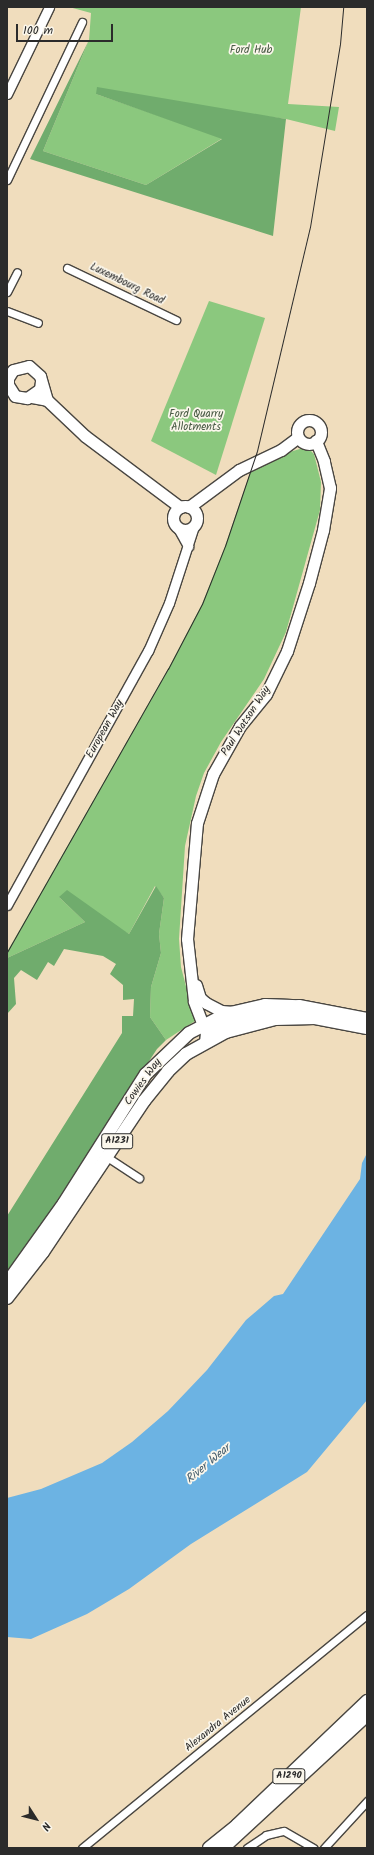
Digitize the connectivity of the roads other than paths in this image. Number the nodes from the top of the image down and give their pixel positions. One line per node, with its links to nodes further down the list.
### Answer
1 (48, 7): 3 (street)
2 (82, 22): 4 (street)
3 (8, 91)
4 (7, 180)
5 (68, 268): 9 (street, Luxembourg Road)
6 (17, 272): 7 (street)
7 (7, 292)
8 (7, 311): 10 (street)
9 (176, 320)
10 (38, 323)
11 (11, 367): 12 (main road); 13 (main road)
12 (41, 381): 14 (main road); 15 (main road)
13 (7, 384): 14 (main road)
14 (32, 397): 15 (main road)
15 (47, 400): 18 (main road)
16 (298, 437): 17 (main road); 17 (main road); 18 (main road)
17 (316, 442): 23 (main road, Paul Watson Way)
18 (185, 510): 19 (main road); 20 (main road)
19 (194, 526): 20 (main road); 21 (street, European Way)
20 (178, 528): 21 (street)
21 (188, 546): 22 (street, European Way)
22 (7, 906)
23 (188, 960): 24 (main road, Paul Watson Way); 27 (main road, Paul Watson Way)
24 (234, 1012): 26 (main road, Cowies Way / A1231); 27 (main road, Cowies Way / A1231)
25 (303, 1017): 26 (main road, Cowies Way / A1231); 27 (main road); 28 (main road, Cowies Way / A1231)
26 (362, 1022)
27 (202, 1025): 28 (main road, Paul Watson Way); 29 (main road, Cowies Way / A1231)
28 (205, 1042): 29 (main road, Cowies Way / A1231)
29 (101, 1154): 30 (street); 31 (main road, Cowies Way / A1231); 32 (main road, Cowies Way / A1231)
30 (139, 1178)
31 (7, 1283)
32 (7, 1298)
33 (367, 1615): 37 (street, Alexandra Avenue)
34 (367, 1701): 38 (main road, A1290)
35 (367, 1715): 39 (main road, A1290)
36 (367, 1800): 42 (street)
37 (82, 1848)
38 (209, 1848)
39 (223, 1848)
40 (247, 1848): 41 (street)
41 (312, 1848)
42 (324, 1848)

